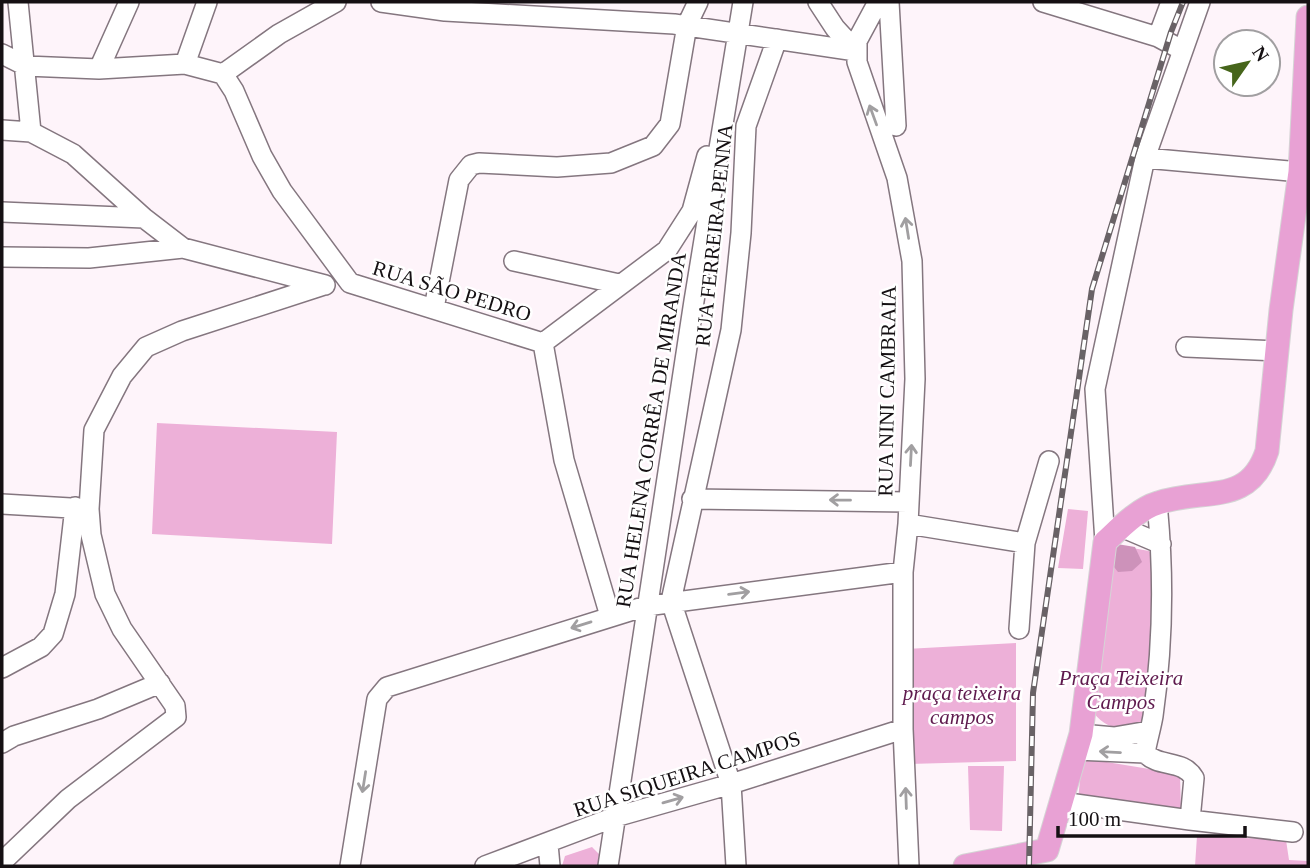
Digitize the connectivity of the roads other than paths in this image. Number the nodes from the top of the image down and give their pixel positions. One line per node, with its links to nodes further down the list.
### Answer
1 (18, 2): 24 (street)
2 (129, 2): 25 (street)
3 (207, 2): 23 (street)
4 (336, 2): 26 (street)
5 (381, 2): 14 (street)
6 (698, 2): 16 (street)
7 (743, 2): 17 (street, RUA HELENA CORRÊA DE MIRANDA)
8 (818, 2): 21 (street)
9 (878, 2): 21 (street)
10 (889, 2): 27 (street)
11 (1043, 2): 18 (street)
12 (1171, 2): 18 (street)
13 (1199, 2): 20 (street)
14 (539, 8): 16 (street)
15 (1308, 17): 32 (main road)
16 (687, 25): 17 (street); 41 (street)
17 (739, 35): 19 (street); 30 (street, RUA HELENA CORRÊA DE MIRANDA)
18 (1158, 37): 20 (street)
19 (777, 39): 21 (street); 46 (street, RUA FERREIRA PENNA)
20 (1182, 50): 31 (street)
21 (856, 51): 47 (street, RUA NINI CAMBRAIA, one-way to 21)
22 (2, 54): 24 (street)
23 (185, 64): 25 (street); 26 (street)
24 (26, 66): 25 (street); 29 (street)
25 (99, 69)
26 (223, 74): 38 (street, RUA SÃO PEDRO)
27 (896, 126)
28 (2, 130): 29 (street)
29 (31, 132): 34 (street)
30 (722, 133): 39 (street); 57 (street, RUA HELENA CORRÊA DE MIRANDA)
31 (1145, 158): 32 (street); 52 (street)
32 (1300, 172): 44 (main road)
33 (2, 212): 34 (street)
34 (144, 218): 35 (street)
35 (183, 248): 36 (street); 40 (street)
36 (2, 257)
37 (514, 261): 39 (street)
38 (350, 283): 40 (street); 41 (street, RUA SÃO PEDRO)
39 (619, 284): 42 (street)
40 (324, 285): 50 (street)
41 (434, 308): 42 (street, RUA SÃO PEDRO)
42 (543, 343): 58 (street)
43 (1186, 347): 44 (street)
44 (1277, 351): 48 (main road)
45 (1049, 461): 53 (street)
46 (692, 499): 47 (street, one-way to 46); 56 (street, RUA FERREIRA PENNA)
47 (908, 502): 51 (street, RUA NINI CAMBRAIA)
48 (1157, 503): 52 (main road); 54 (street)
49 (2, 504): 50 (street)
50 (82, 508): 60 (street); 61 (street)
51 (908, 524): 53 (street); 55 (street, RUA NINI CAMBRAIA)
52 (1113, 534): 54 (street); 64 (main road)
53 (1024, 543): 59 (street)
54 (1161, 544): 63 (street)
55 (903, 572): 56 (street, one-way to 55); 62 (street, RUA NINI CAMBRAIA)
56 (671, 601): 57 (street); 67 (street)
57 (646, 606): 58 (street); 69 (street, RUA HELENA CORRÊA DE MIRANDA)
58 (610, 616): 76 (street, one-way to 76)
59 (1019, 629)
60 (2, 668)
61 (160, 682): 65 (street); 74 (street)
62 (903, 729): 67 (street, RUA SIQUEIRA CAMPOS); 81 (street, RUA NINI CAMBRAIA, one-way to 62)
63 (1149, 731): 64 (street); 66 (street)
64 (1078, 742): 66 (street, one-way to 64); 68 (main road)
65 (2, 743)
66 (1145, 753): 70 (street)
67 (731, 784): 69 (street, RUA SIQUEIRA CAMPOS, one-way to 67); 80 (street)
68 (1061, 802): 70 (street); 73 (main road)
69 (615, 817): 72 (street, RUA SIQUEIRA CAMPOS); 79 (street, RUA HELENA CORRÊA DE MIRANDA)
70 (1191, 820): 71 (street)
71 (1293, 832)
72 (548, 844): 77 (street, RUA SIQUEIRA CAMPOS); 78 (street)
73 (1047, 858): 75 (main road)
74 (9, 861)
75 (995, 864): 82 (main road)
76 (351, 866)
77 (485, 866)
78 (550, 866)
79 (608, 866)
80 (736, 866)
81 (909, 866)
82 (965, 866)

